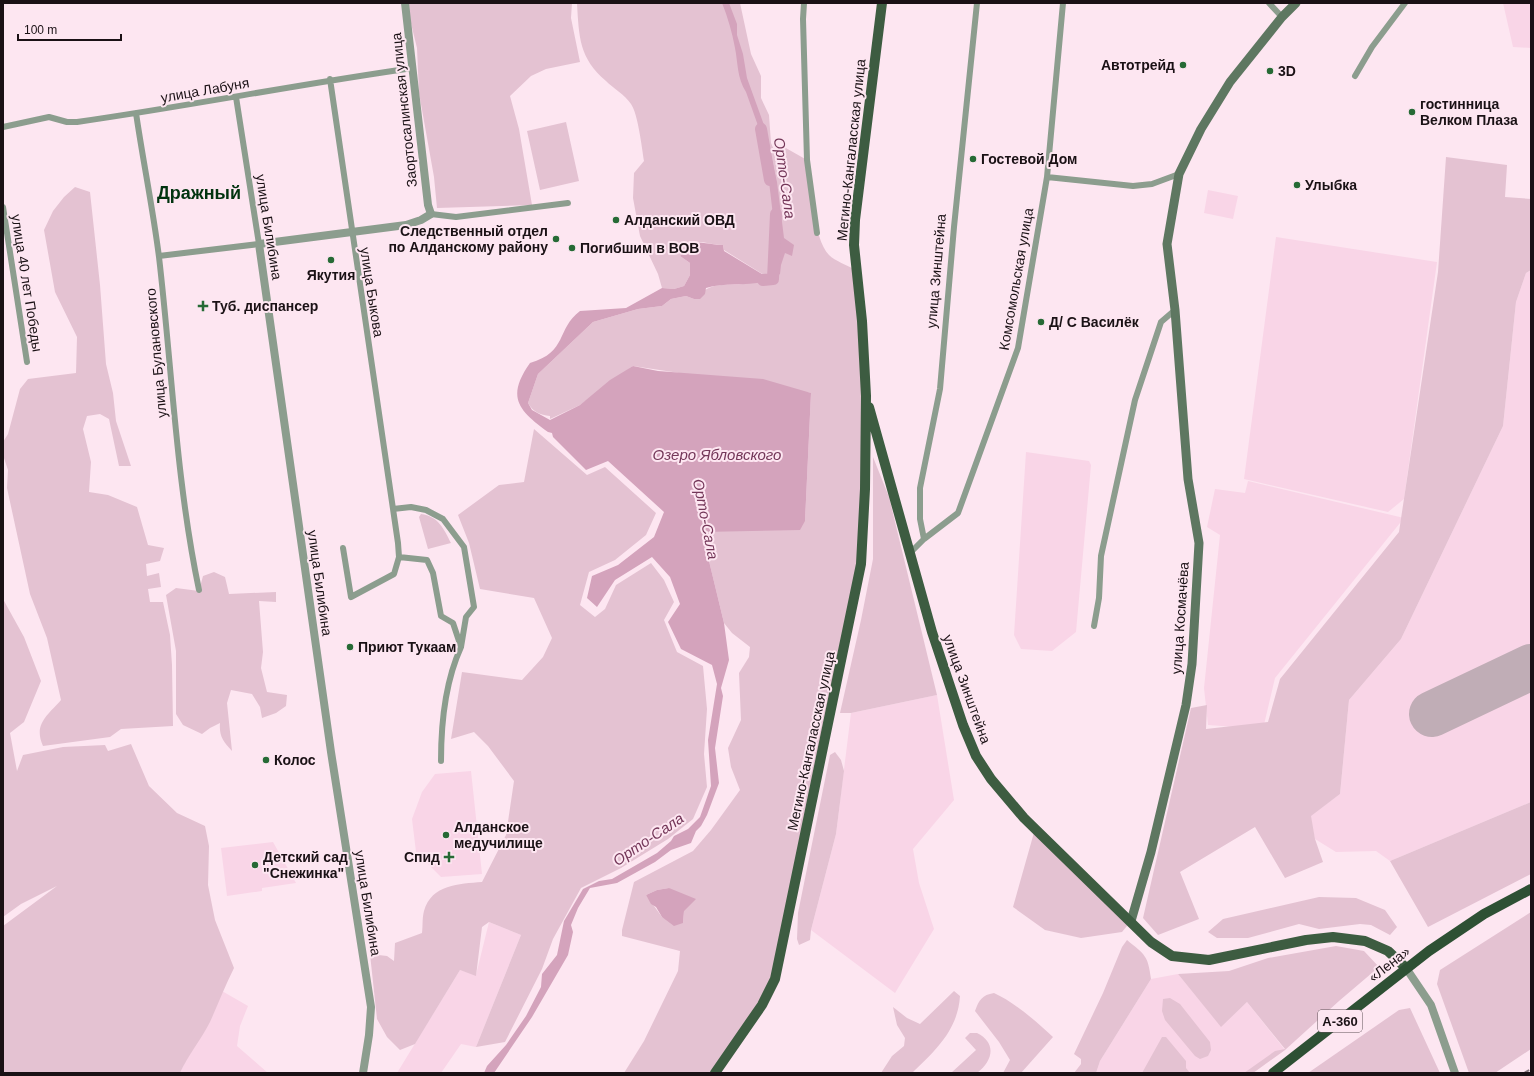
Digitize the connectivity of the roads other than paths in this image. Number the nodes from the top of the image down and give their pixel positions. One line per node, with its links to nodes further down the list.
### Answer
1 (405, 3): 10 (street, Заортосалинская улица)
2 (804, 3): 22 (street)
3 (882, 3): 27 (main road, Мегино-Кангаласская улица)
4 (977, 3): 29 (street, улица Зинштейна)
5 (1063, 3): 17 (street, Комсомольская улица)
6 (1269, 3): 9 (street)
7 (1296, 3): 9 (main road, улица Космачёва)
8 (1405, 3): 11 (street)
9 (1282, 17): 16 (main road, улица Космачёва)
10 (413, 68): 12 (street, улица Лабуня); 20 (street, Заортосалинская улица)
11 (1355, 76)
12 (330, 80): 13 (street, улица Лабуня); 21 (street, улица Быкова)
13 (236, 97): 14 (street, улица Лабуня); 23 (street, улица Билибина)
14 (136, 114): 15 (street, улица Лабуня); 24 (street, улица Булановского)
15 (3, 127)
16 (1179, 174): 17 (street); 25 (main road, улица Космачёва)
17 (1046, 177): 29 (street, Комсомольская улица)
18 (568, 203): 20 (street)
19 (3, 207): 26 (street, улица 40 лет Победы)
20 (431, 214): 21 (street)
21 (351, 232): 23 (street); 28 (street, улица Быкова)
22 (817, 233)
23 (259, 244): 24 (street); 40 (street, улица Билибина)
24 (159, 256): 33 (street, улица Булановского)
25 (1175, 310): 34 (street); 38 (main road, улица Космачёва)
26 (27, 362)
27 (866, 396): 31 (main road, Мегино-Кангаласская улица); 41 (main road, Мегино-Кангаласская улица)
28 (393, 509): 32 (street, улица Быкова); 35 (street)
29 (924, 539): 31 (street, Комсомольская улица)
30 (343, 548): 32 (street, улица Быкова)
31 (911, 552): 38 (main road, улица Зинштейна)
32 (399, 557): 35 (street)
33 (199, 590)
34 (1094, 626)
35 (461, 647): 36 (street)
36 (441, 761)
37 (1531, 889): 39 (highway, «Лена» / А-360)
38 (1131, 921): 39 (main road, улица Зинштейна)
39 (1406, 968): 42 (highway, «Лена» / А-360); 43 (street)
40 (363, 1073)
41 (715, 1073)
42 (1273, 1073)
43 (1455, 1073)

